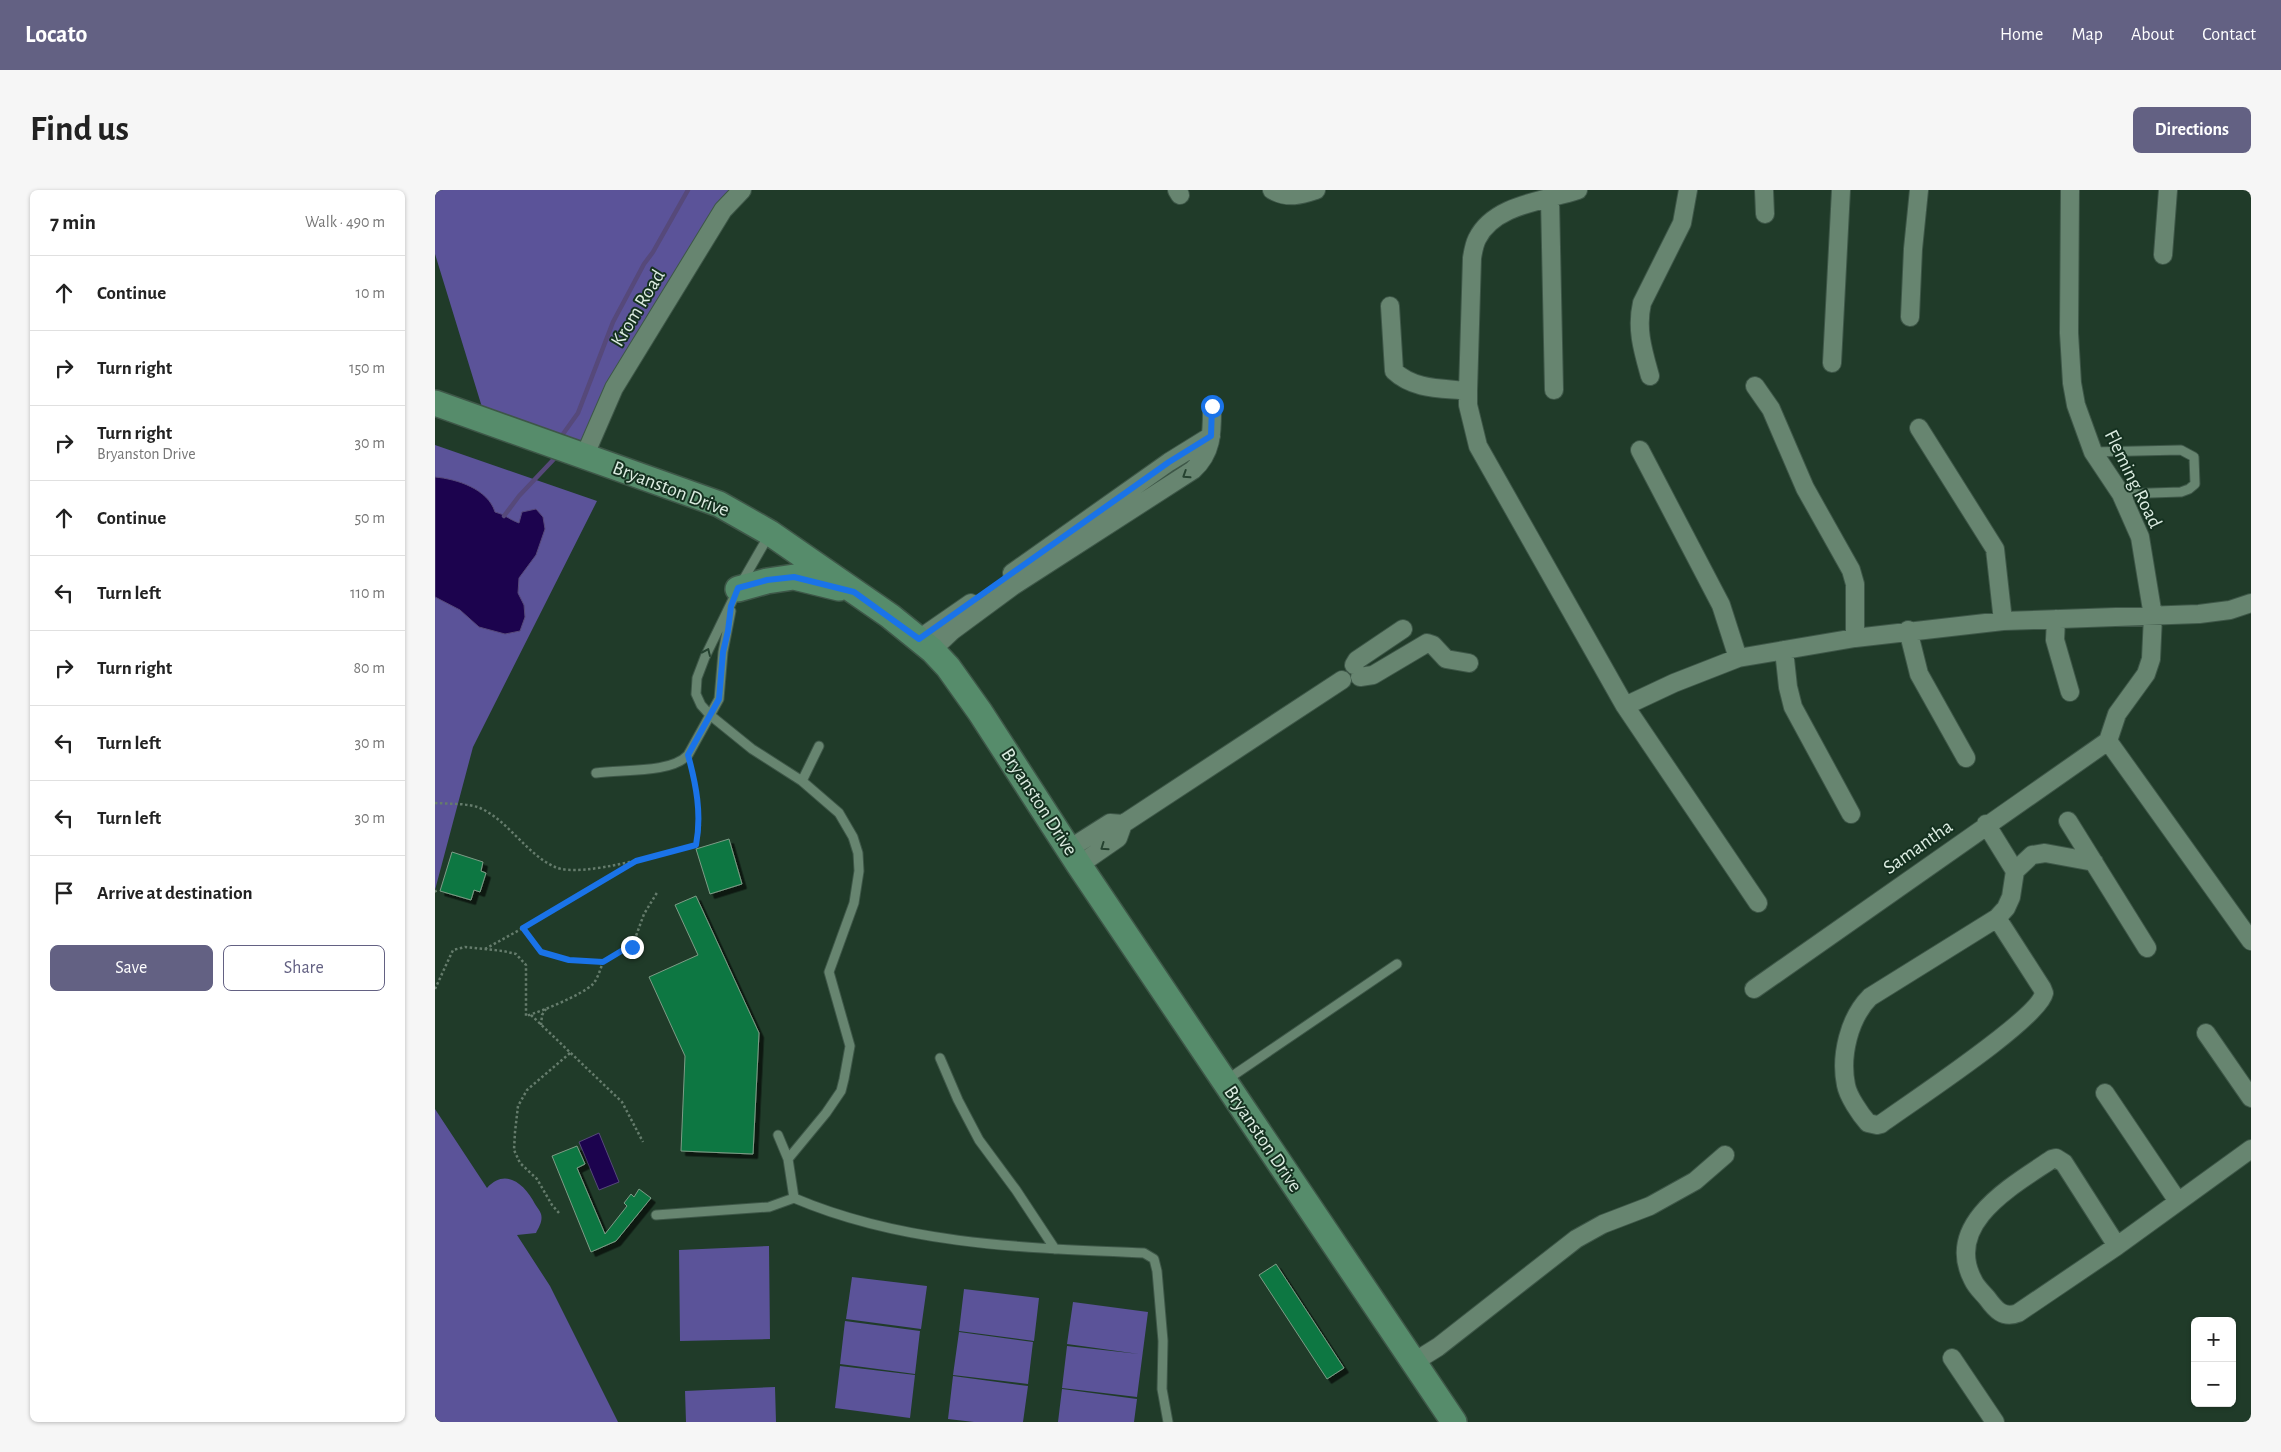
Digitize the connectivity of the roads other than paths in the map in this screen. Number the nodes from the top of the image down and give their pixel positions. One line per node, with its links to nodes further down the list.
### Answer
1 (742, 190): 26 (street, Krom Road)
2 (1272, 190): 3 (street)
3 (1317, 190)
4 (1578, 190): 11 (street)
5 (1688, 190): 17 (street)
6 (1764, 190): 12 (street)
7 (1841, 190): 16 (street)
8 (1919, 190): 15 (street)
9 (2070, 190): 25 (street, Fleming Road)
10 (2168, 190): 13 (street)
11 (1551, 199): 19 (street); 20 (street)
12 (1765, 214)
13 (2163, 254)
14 (1390, 306): 20 (street)
15 (1910, 316)
16 (1832, 363)
17 (1650, 376)
18 (1755, 386): 37 (street)
19 (1554, 390)
20 (1468, 391): 44 (street)
21 (435, 403): 26 (street, Bryanston Drive)
22 (1212, 406): 38 (street)
23 (1919, 428): 34 (street)
24 (1640, 450): 40 (street)
25 (2093, 452): 27 (street, Fleming Road); 27 (lane)
26 (584, 457): 28 (street, Bryanston Drive)
27 (2121, 494): 32 (street, Fleming Road)
28 (770, 533): 29 (street, Bryanston Drive); 30 (lane)
29 (854, 592): 30 (street); 38 (street, Bryanston Drive)
30 (735, 597): 45 (lane); 45 (lane, one-way to 30)
31 (2251, 603): 32 (street)
32 (2153, 616): 33 (street); 46 (street, Fleming Road)
33 (2056, 619): 34 (street); 43 (street)
34 (2003, 621): 36 (street)
35 (1403, 629): 42 (street)
36 (1908, 630): 37 (street); 48 (street)
37 (1855, 638): 39 (street)
38 (925, 644): 54 (street, Bryanston Drive)
39 (1784, 650): 40 (street); 51 (street)
40 (1738, 658): 44 (street)
41 (1469, 663): 42 (street)
42 (1352, 674): 54 (street)
43 (2070, 692)
44 (1625, 706): 57 (street)
45 (711, 715): 49 (lane); 50 (lane)
46 (2108, 741): 53 (street, Samantha); 59 (street)
47 (819, 746): 50 (lane)
48 (1966, 758)
49 (596, 773)
50 (802, 781): 71 (lane)
51 (1851, 814)
52 (2068, 821): 55 (street)
53 (1987, 824): 56 (street); 62 (street, Samantha)
54 (1074, 857): 65 (street, Bryanston Drive)
55 (2094, 862): 56 (street); 60 (street)
56 (2015, 871): 58 (street)
57 (1758, 903)
58 (1997, 918): 58 (street)
59 (2251, 941)
60 (2147, 948)
61 (1397, 964): 65 (lane)
62 (1754, 989)
63 (2206, 1033): 67 (street)
64 (940, 1058): 76 (lane)
65 (1225, 1081): 78 (street, Bryanston Drive)
66 (2105, 1094): 73 (street)
67 (2251, 1098)
68 (778, 1135): 71 (lane)
69 (2251, 1148): 73 (street)
70 (1725, 1155): 78 (street)
71 (788, 1159): 72 (lane)
72 (794, 1198): 74 (lane); 76 (lane)
73 (2177, 1200): 75 (street)
74 (656, 1215)
75 (2117, 1246): 75 (street)
76 (1055, 1249): 79 (lane)
77 (1952, 1358): 81 (street)
78 (1414, 1362): 80 (street, Bryanston Drive)
79 (1168, 1422)
80 (1454, 1422)
81 (1995, 1422)

